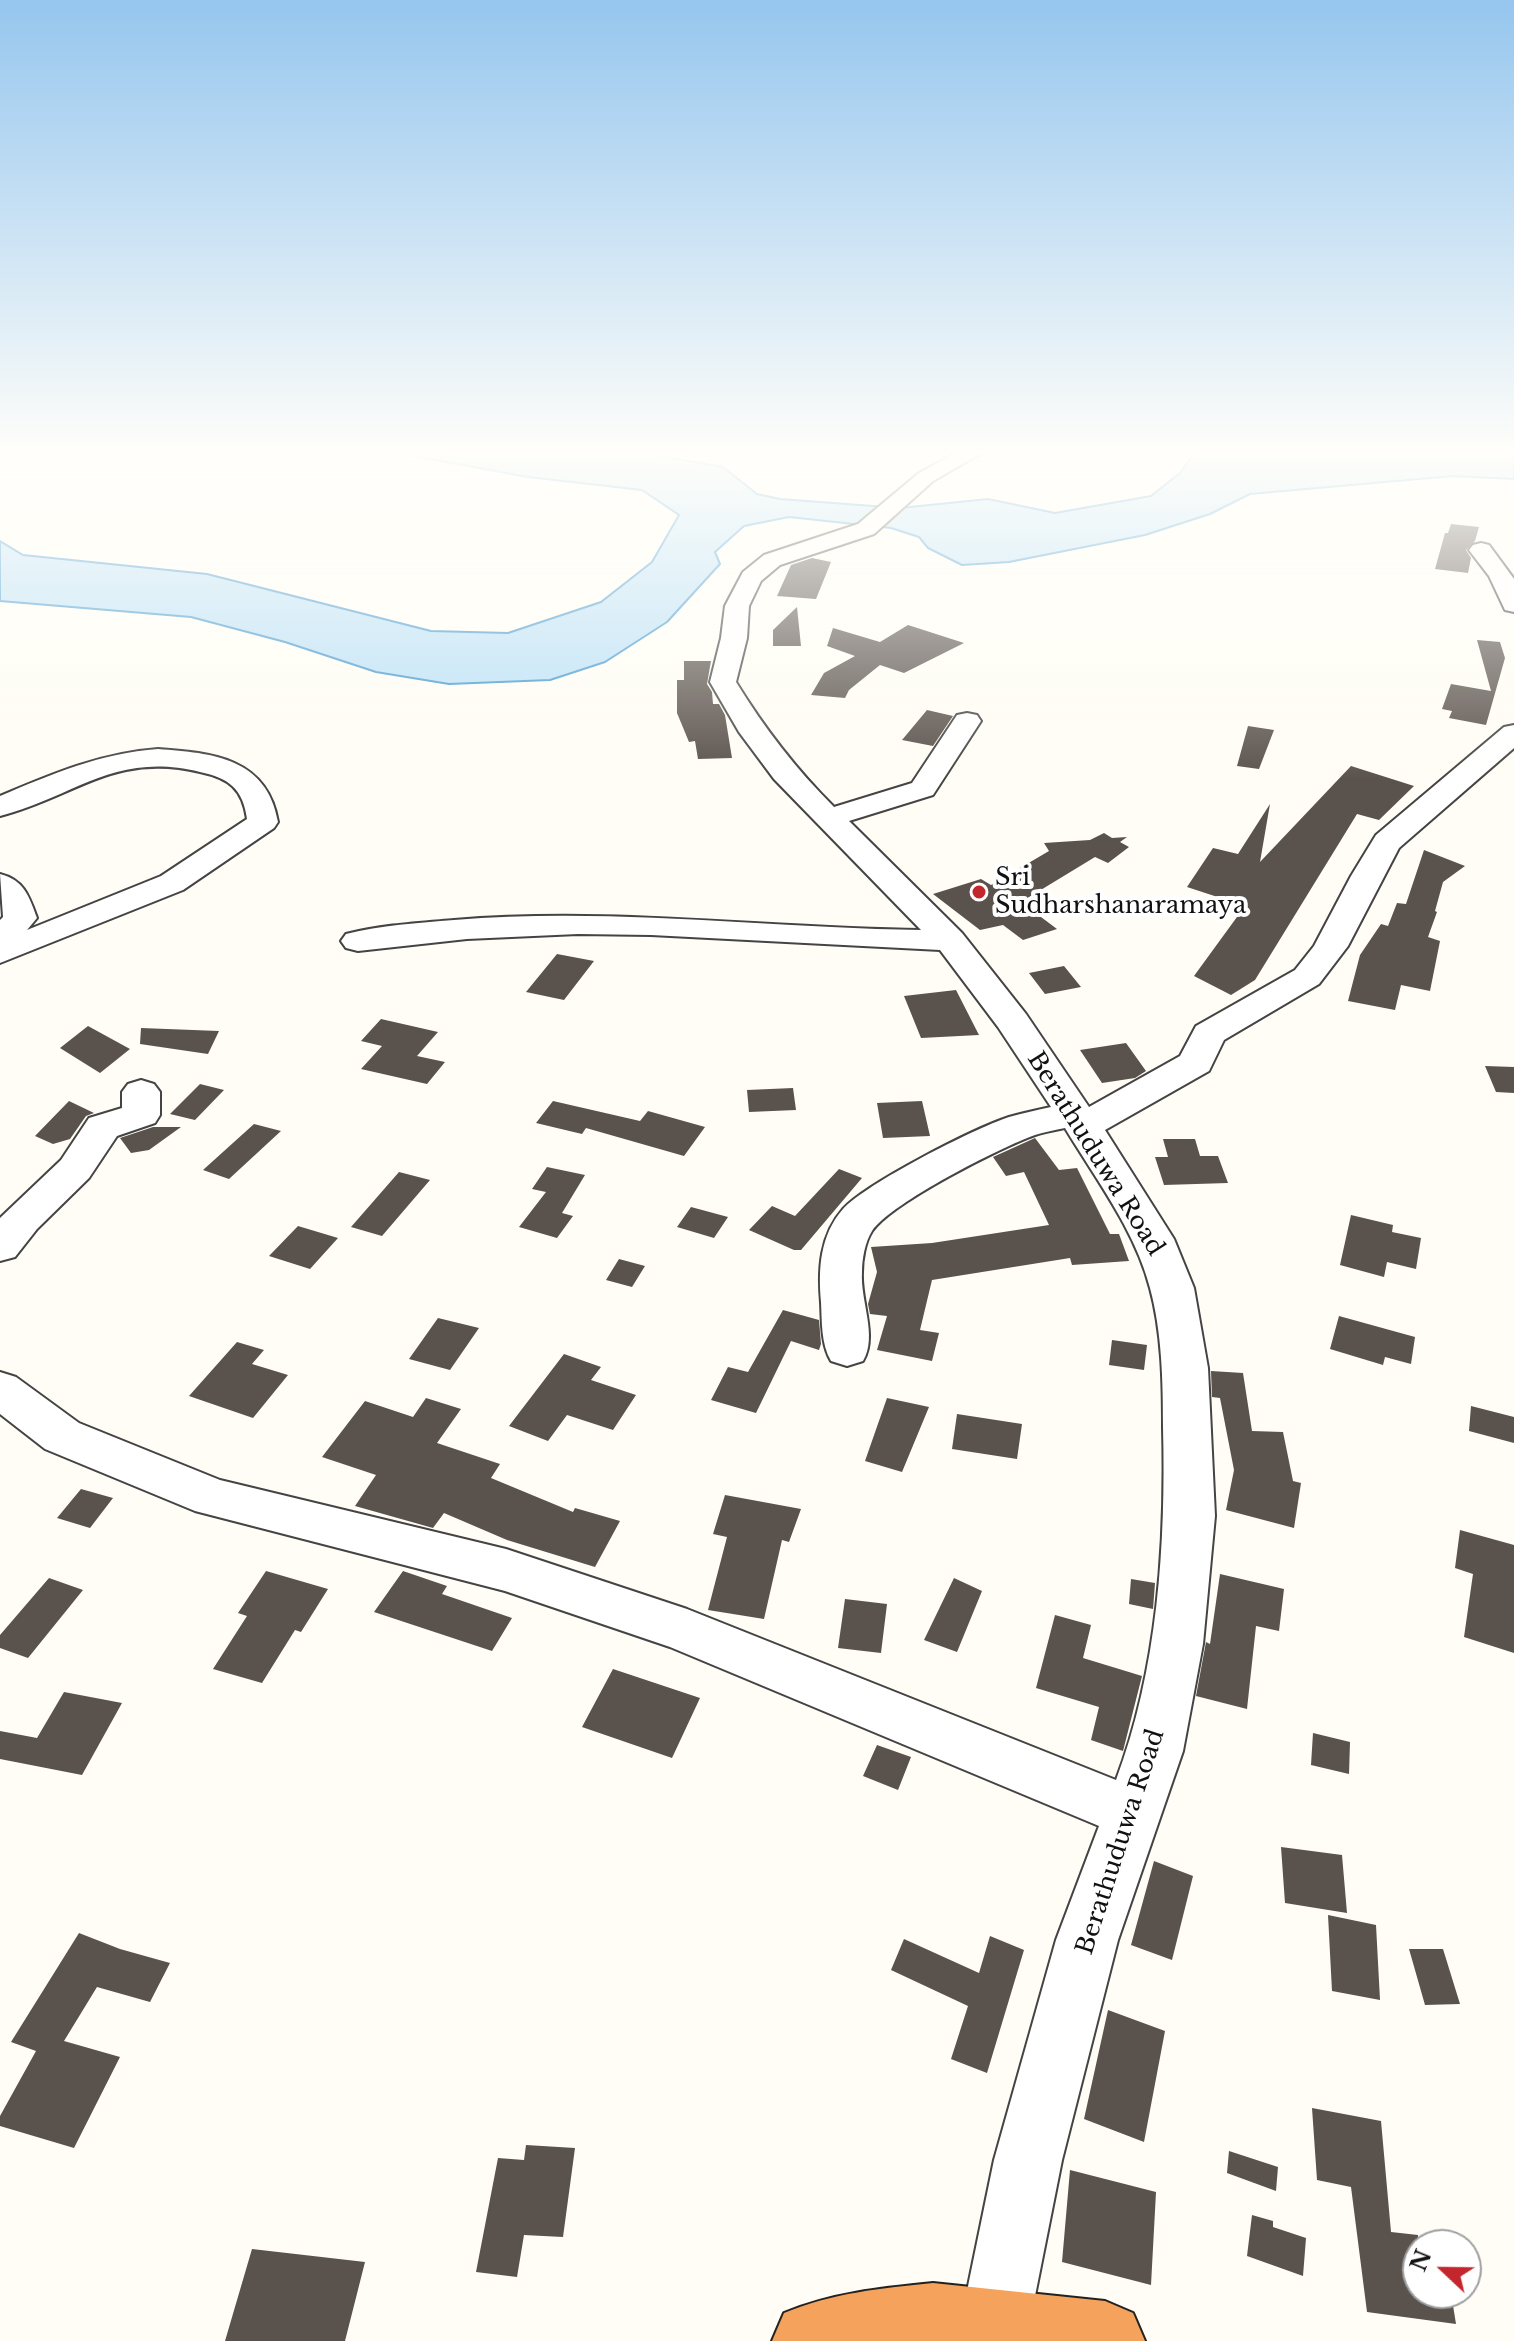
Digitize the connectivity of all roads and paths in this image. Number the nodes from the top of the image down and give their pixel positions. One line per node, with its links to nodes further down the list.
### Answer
1 (770, 561): 7 (street, Berathuduwa Road)
2 (1490, 561): 3 (street)
3 (1514, 605)
4 (967, 721): 7 (street)
5 (1514, 733): 14 (street)
6 (0, 807): 12 (street)
7 (832, 817): 10 (street, Berathuduwa Road)
8 (0, 884): 9 (street)
9 (0, 940)
10 (950, 940): 11 (street); 14 (street, Berathuduwa Road)
11 (358, 941)
12 (0, 953)
13 (141, 1092): 15 (street)
14 (1078, 1120): 16 (street); 18 (street, Berathuduwa Road)
15 (0, 1247)
16 (847, 1350)
17 (0, 1389): 18 (street)
18 (1132, 1813): 19 (street, Berathuduwa Road)
19 (995, 2330): 20 (highway); 21 (highway)
20 (812, 2341)
21 (1105, 2341)

